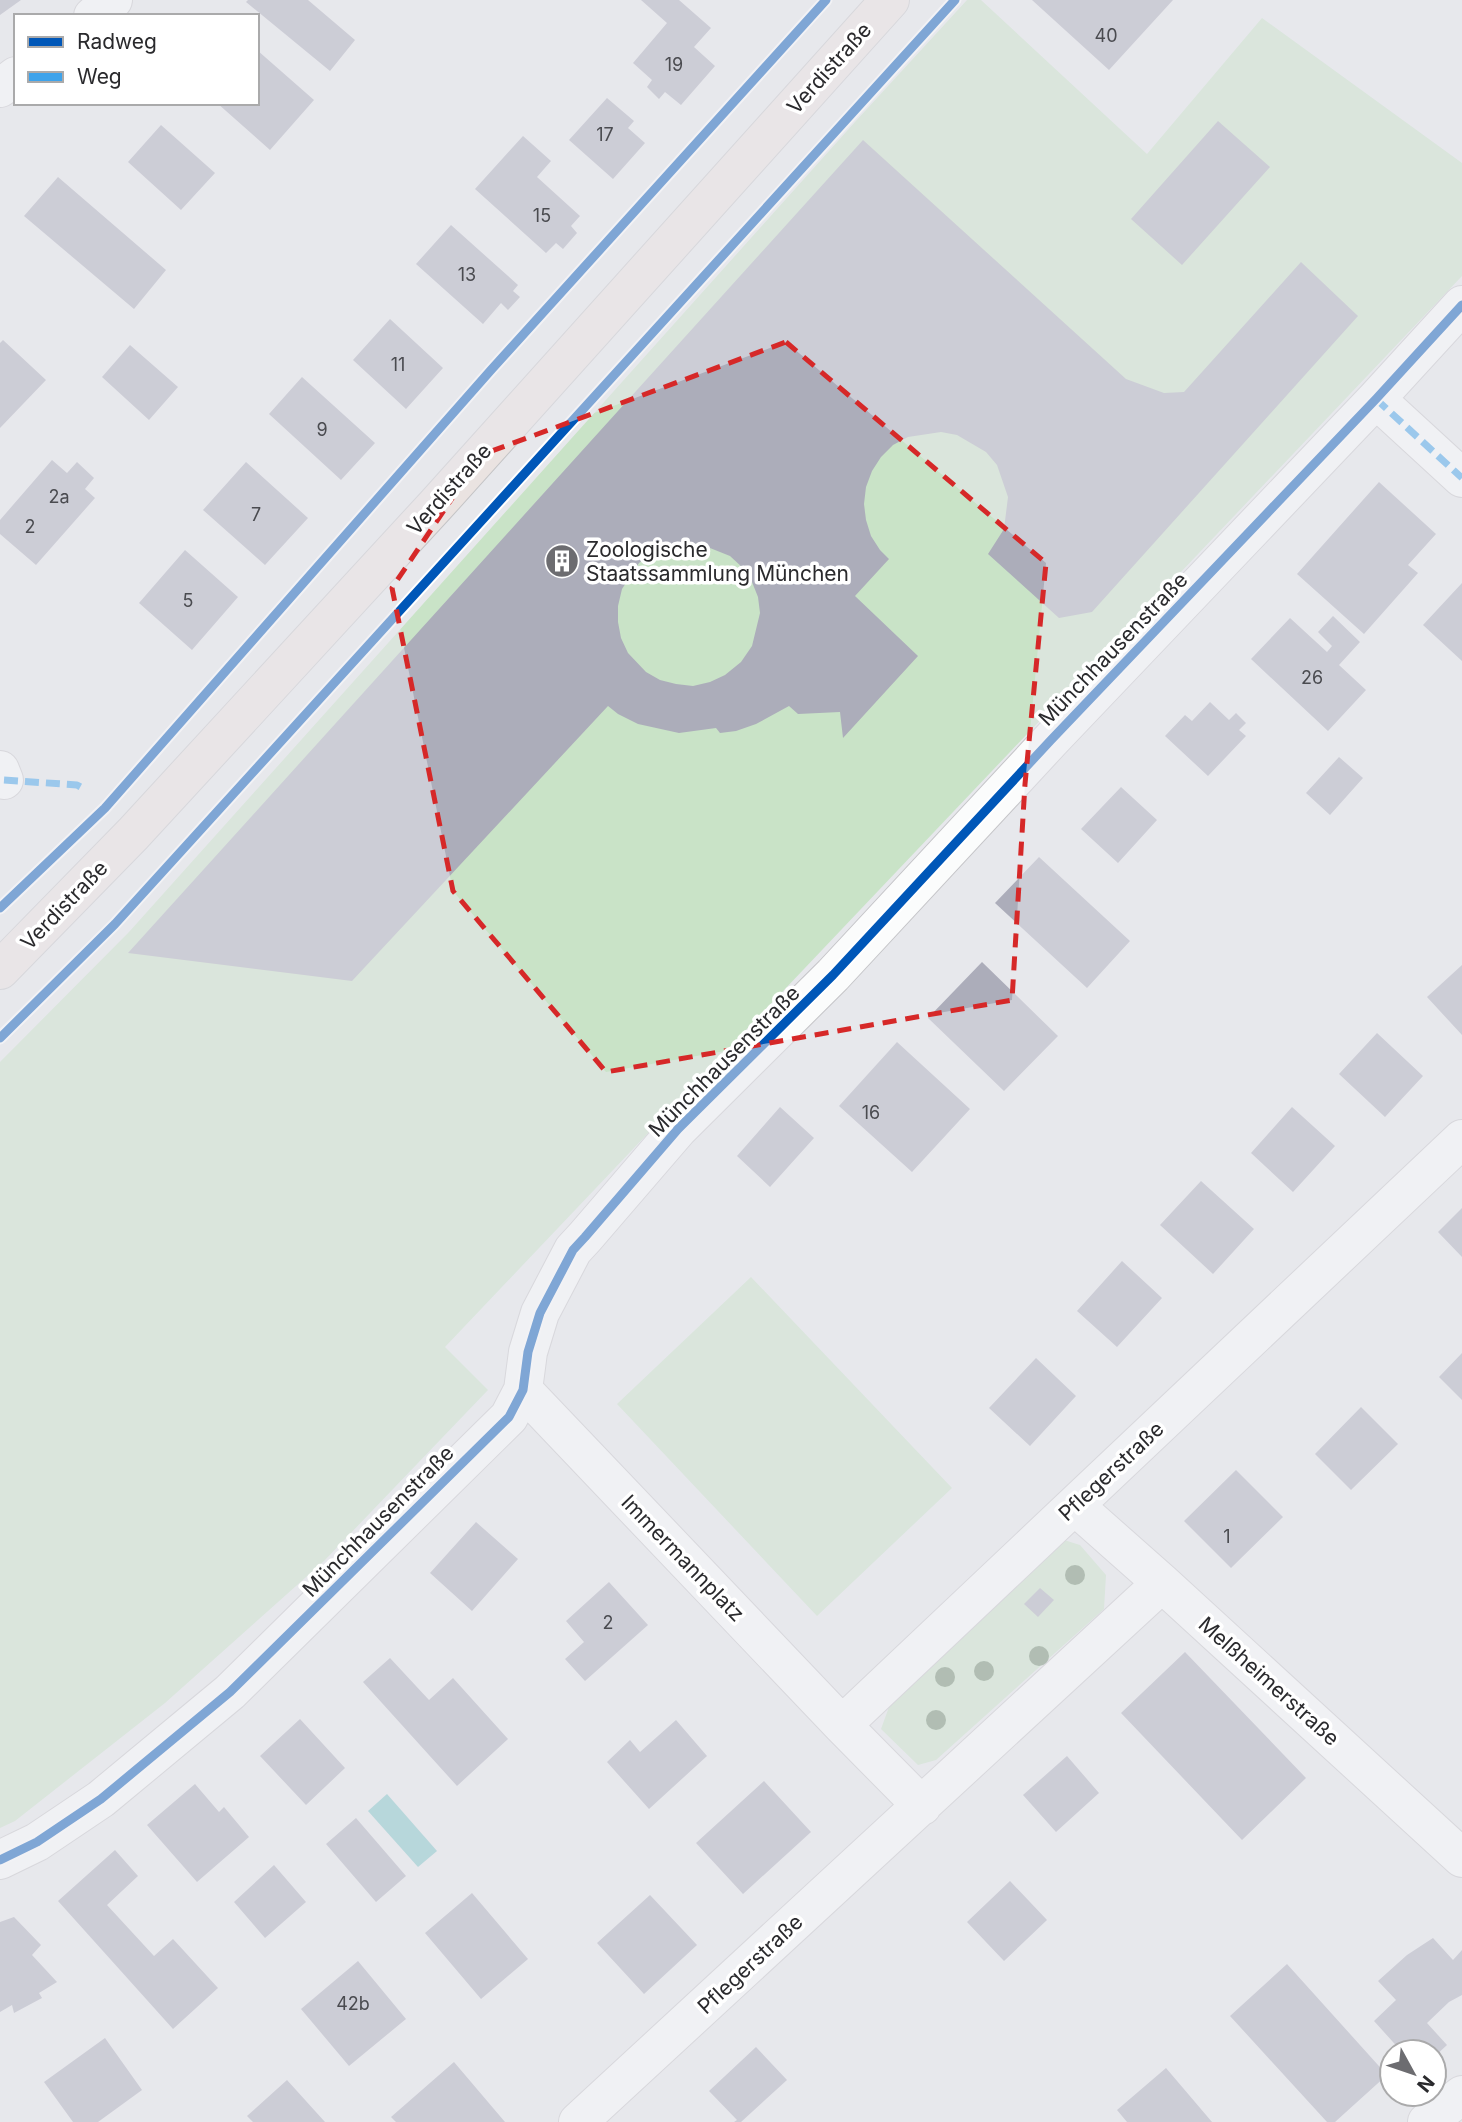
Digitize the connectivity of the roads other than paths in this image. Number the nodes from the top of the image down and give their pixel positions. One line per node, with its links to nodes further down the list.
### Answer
1 (113, 0): 3 (street)
2 (890, 0): 7 (main road, Verdistraße)
3 (96, 14)
4 (1462, 305): 5 (street, Münchhausenstraße)
5 (1376, 399): 6 (street); 9 (street, Münchhausenstraße)
6 (1462, 478)
7 (0, 970)
8 (1462, 1139): 10 (street, Pflegerstraße)
9 (523, 1390): 12 (street, Immermannplatz); 15 (street, Münchhausenstraße)
10 (1075, 1506): 11 (street, Melßheimerstraße); 12 (street, Pflegerstraße)
11 (1162, 1583): 13 (street, Pflegerstraße); 14 (street, Melßheimerstraße)
12 (842, 1726): 13 (street)
13 (922, 1806): 17 (street, Pflegerstraße)
14 (1462, 1858)
15 (0, 1860)
16 (1462, 2095): 18 (street)
17 (578, 2122)
18 (1427, 2122)

